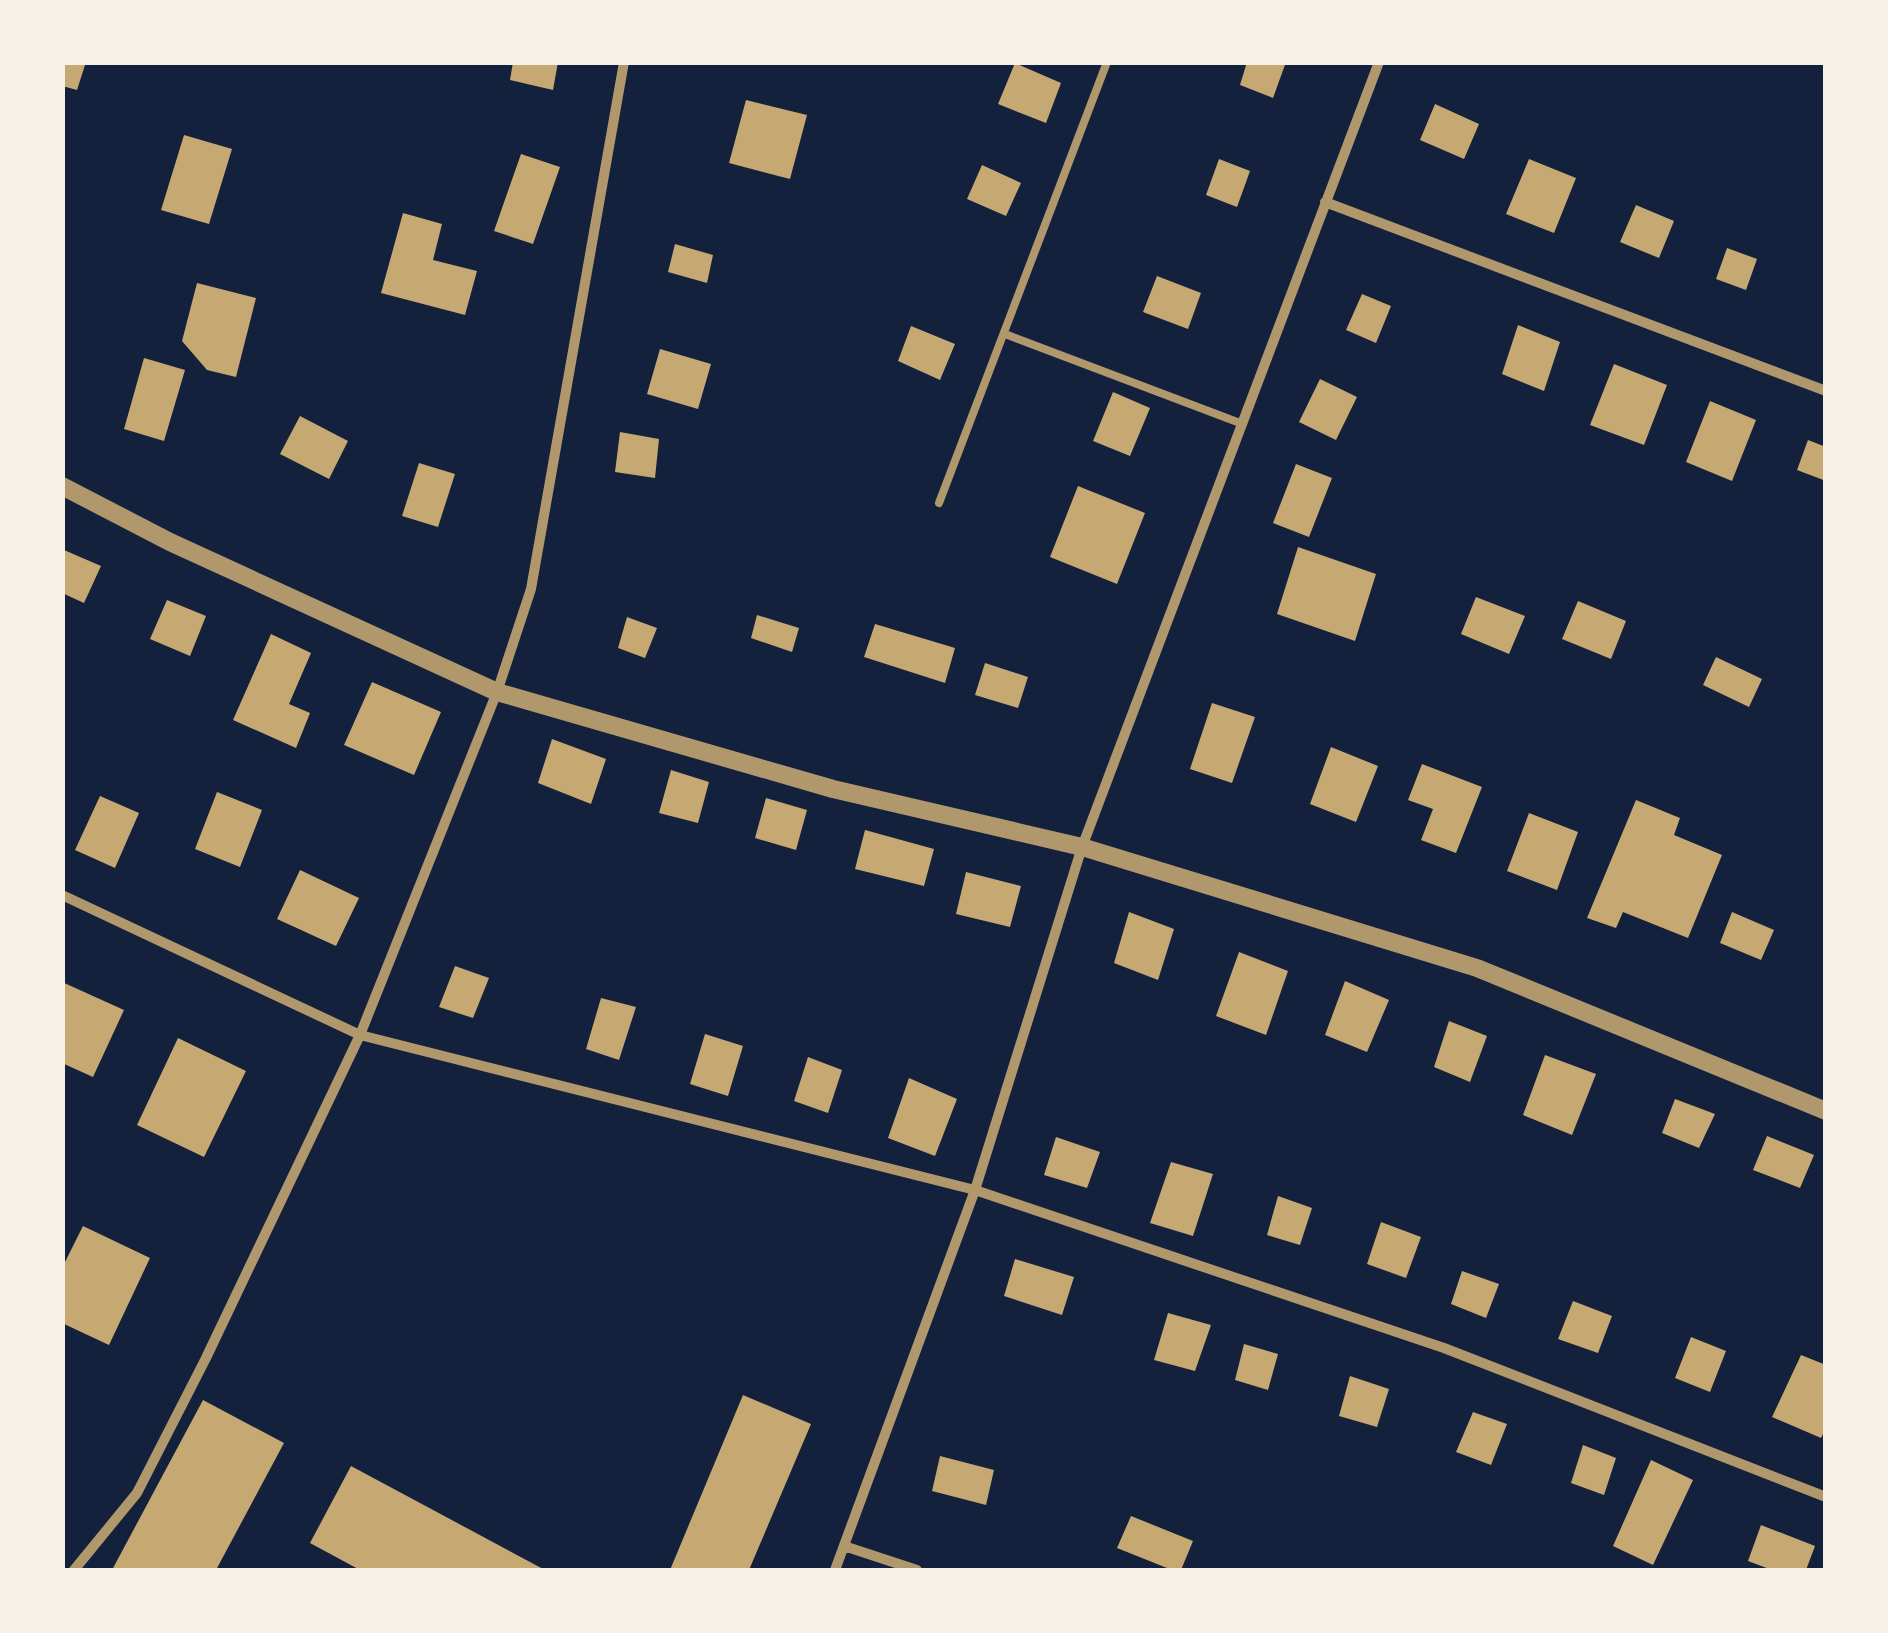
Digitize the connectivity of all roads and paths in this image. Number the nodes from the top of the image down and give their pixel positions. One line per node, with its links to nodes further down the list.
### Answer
1 (624, 62): 10 (street)
2 (1107, 62): 5 (lane)
3 (1379, 62): 4 (street)
4 (1325, 202): 6 (street); 7 (street)
5 (1005, 334): 7 (lane); 9 (lane)
6 (1826, 392)
7 (1240, 423): 11 (street)
8 (62, 486): 10 (street)
9 (939, 504)
10 (497, 692): 11 (street); 13 (street)
11 (1082, 847): 14 (street); 15 (street)
12 (62, 895): 13 (street)
13 (360, 1035): 15 (street); 18 (street)
14 (1826, 1110)
15 (974, 1190): 16 (street); 17 (street)
16 (1826, 1497)
17 (844, 1546): 19 (street); 20 (street)
18 (74, 1570)
19 (835, 1570)
20 (917, 1570)

